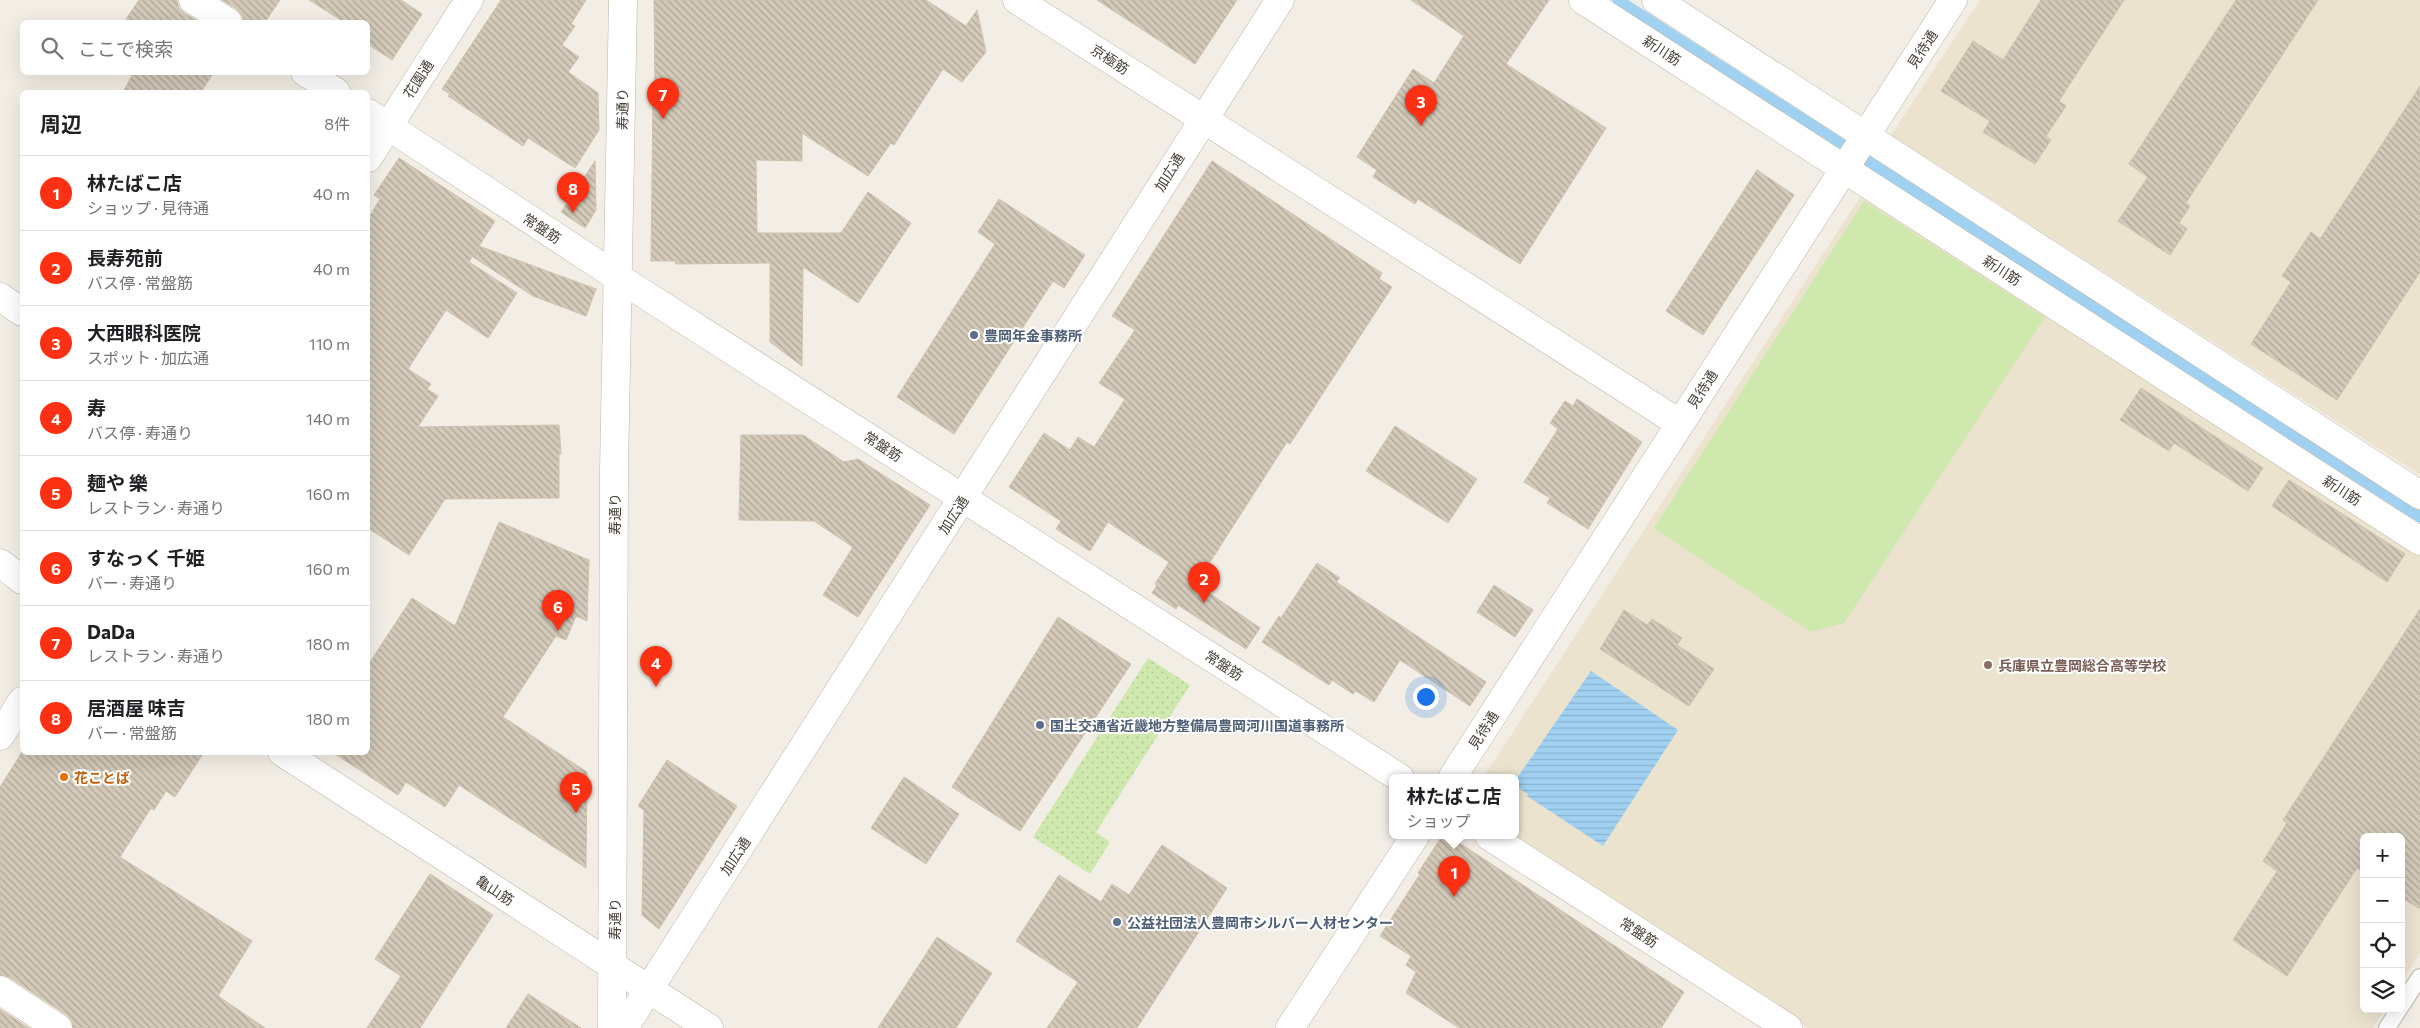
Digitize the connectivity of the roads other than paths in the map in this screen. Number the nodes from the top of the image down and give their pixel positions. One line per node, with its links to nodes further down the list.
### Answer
1 (193, 0): 9 (street)
2 (469, 0): 13 (street, 花園通)
3 (623, 0): 17 (street, 寿通り)
4 (1017, 0): 12 (street, 京極筋)
5 (1280, 0): 12 (street, 加広通)
6 (1583, 0): 16 (street, 新川筋)
7 (1656, 0): 14 (street)
8 (1953, 0): 14 (street, 見待通)
9 (225, 20)
10 (310, 75): 11 (street)
11 (333, 90)
12 (1203, 118): 20 (street, 京極筋); 22 (street, 加広通)
13 (378, 119): 15 (street, 花園通); 17 (street, 常盤筋)
14 (1866, 136): 16 (street, 見待通); 21 (street)
15 (370, 150)
16 (1845, 168): 20 (street, 見待通); 23 (street, 新川筋)
17 (619, 278): 22 (street, 常盤筋); 33 (street, 寿通り)
18 (0, 297): 19 (street)
19 (20, 311)
20 (1679, 423): 30 (street, 見待通)
21 (2420, 495)
22 (964, 498): 29 (street, 常盤筋); 35 (street, 加広通)
23 (2420, 541)
24 (0, 563): 25 (street)
25 (20, 578)
26 (20, 704): 27 (street)
27 (0, 736)
28 (287, 755): 33 (street, 亀山筋)
29 (1394, 774)
30 (1455, 774)
31 (1413, 839): 43 (street)
32 (1494, 839): 44 (street, 常盤筋)
33 (614, 966): 35 (street, 亀山筋); 40 (street, 寿通り)
34 (2420, 977): 37 (lane)
35 (649, 989): 41 (street, 加広通); 42 (street, 亀山筋)
36 (0, 990): 39 (street)
37 (2405, 1000)
38 (2396, 1013): 45 (lane)
39 (58, 1028)
40 (612, 1028)
41 (624, 1028)
42 (709, 1028)
43 (1290, 1028)
44 (1788, 1028)
45 (2387, 1028)

